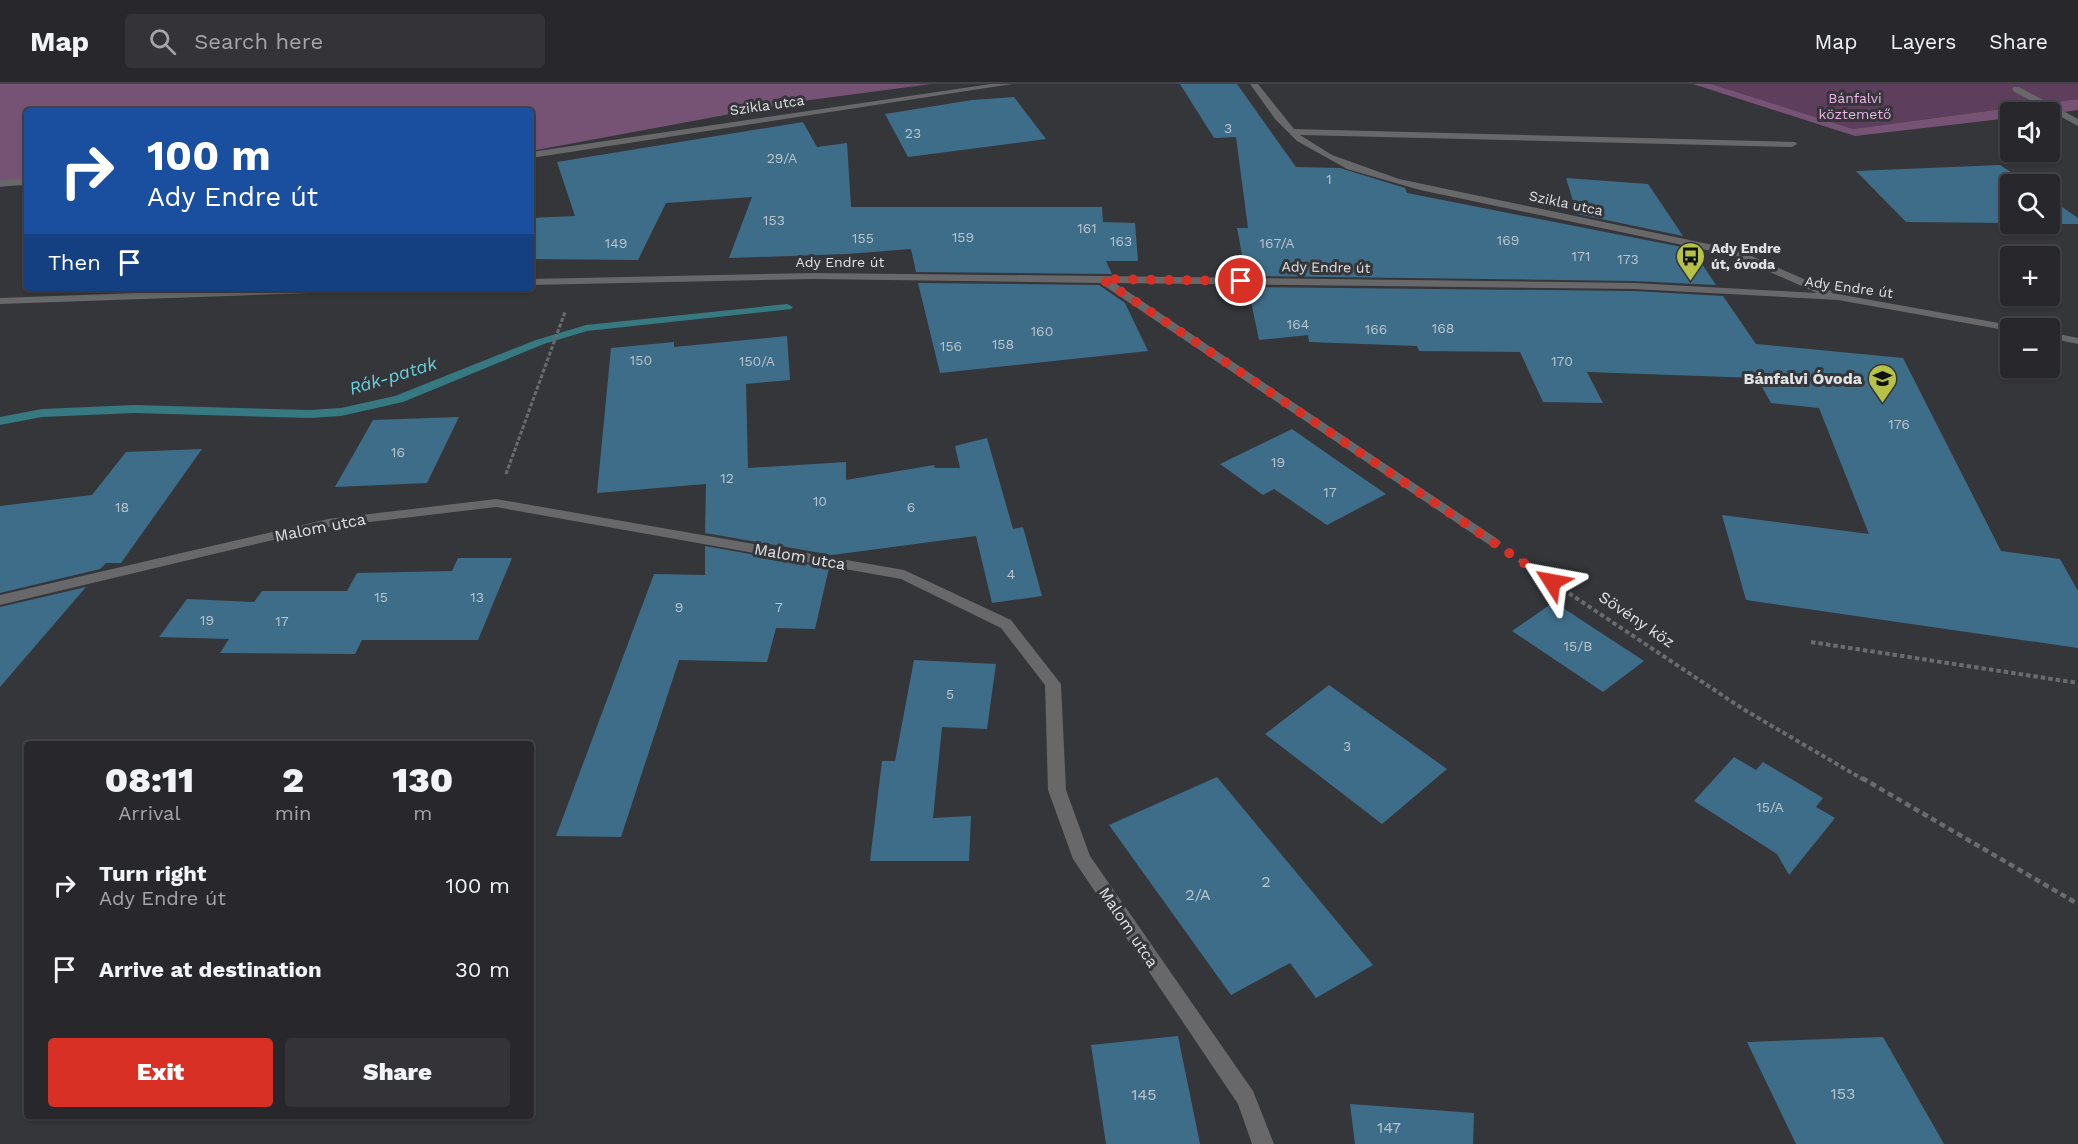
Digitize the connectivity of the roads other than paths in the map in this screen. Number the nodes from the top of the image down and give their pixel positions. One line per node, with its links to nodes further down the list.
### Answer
1 (1008, 84): 7 (street, Szikla utca)
2 (1254, 84): 5 (street, Szikla utca)
3 (2016, 89): 4 (street)
4 (2078, 123)
5 (1293, 132): 6 (street); 13 (street, Szikla utca)
6 (1792, 144)
7 (534, 155)
8 (24, 182): 9 (street)
9 (0, 183)
10 (1102, 279): 11 (street, Ady Endre út); 13 (street, Ady Endre út); 18 (street)
11 (534, 282)
12 (281, 291): 14 (street)
13 (1838, 297): 15 (street, Ady Endre út)
14 (0, 301)
15 (2000, 326)
16 (2060, 337): 17 (street)
17 (2078, 341)
18 (1494, 543)
19 (0, 600): 20 (street, Malom utca)
20 (1263, 1144)

